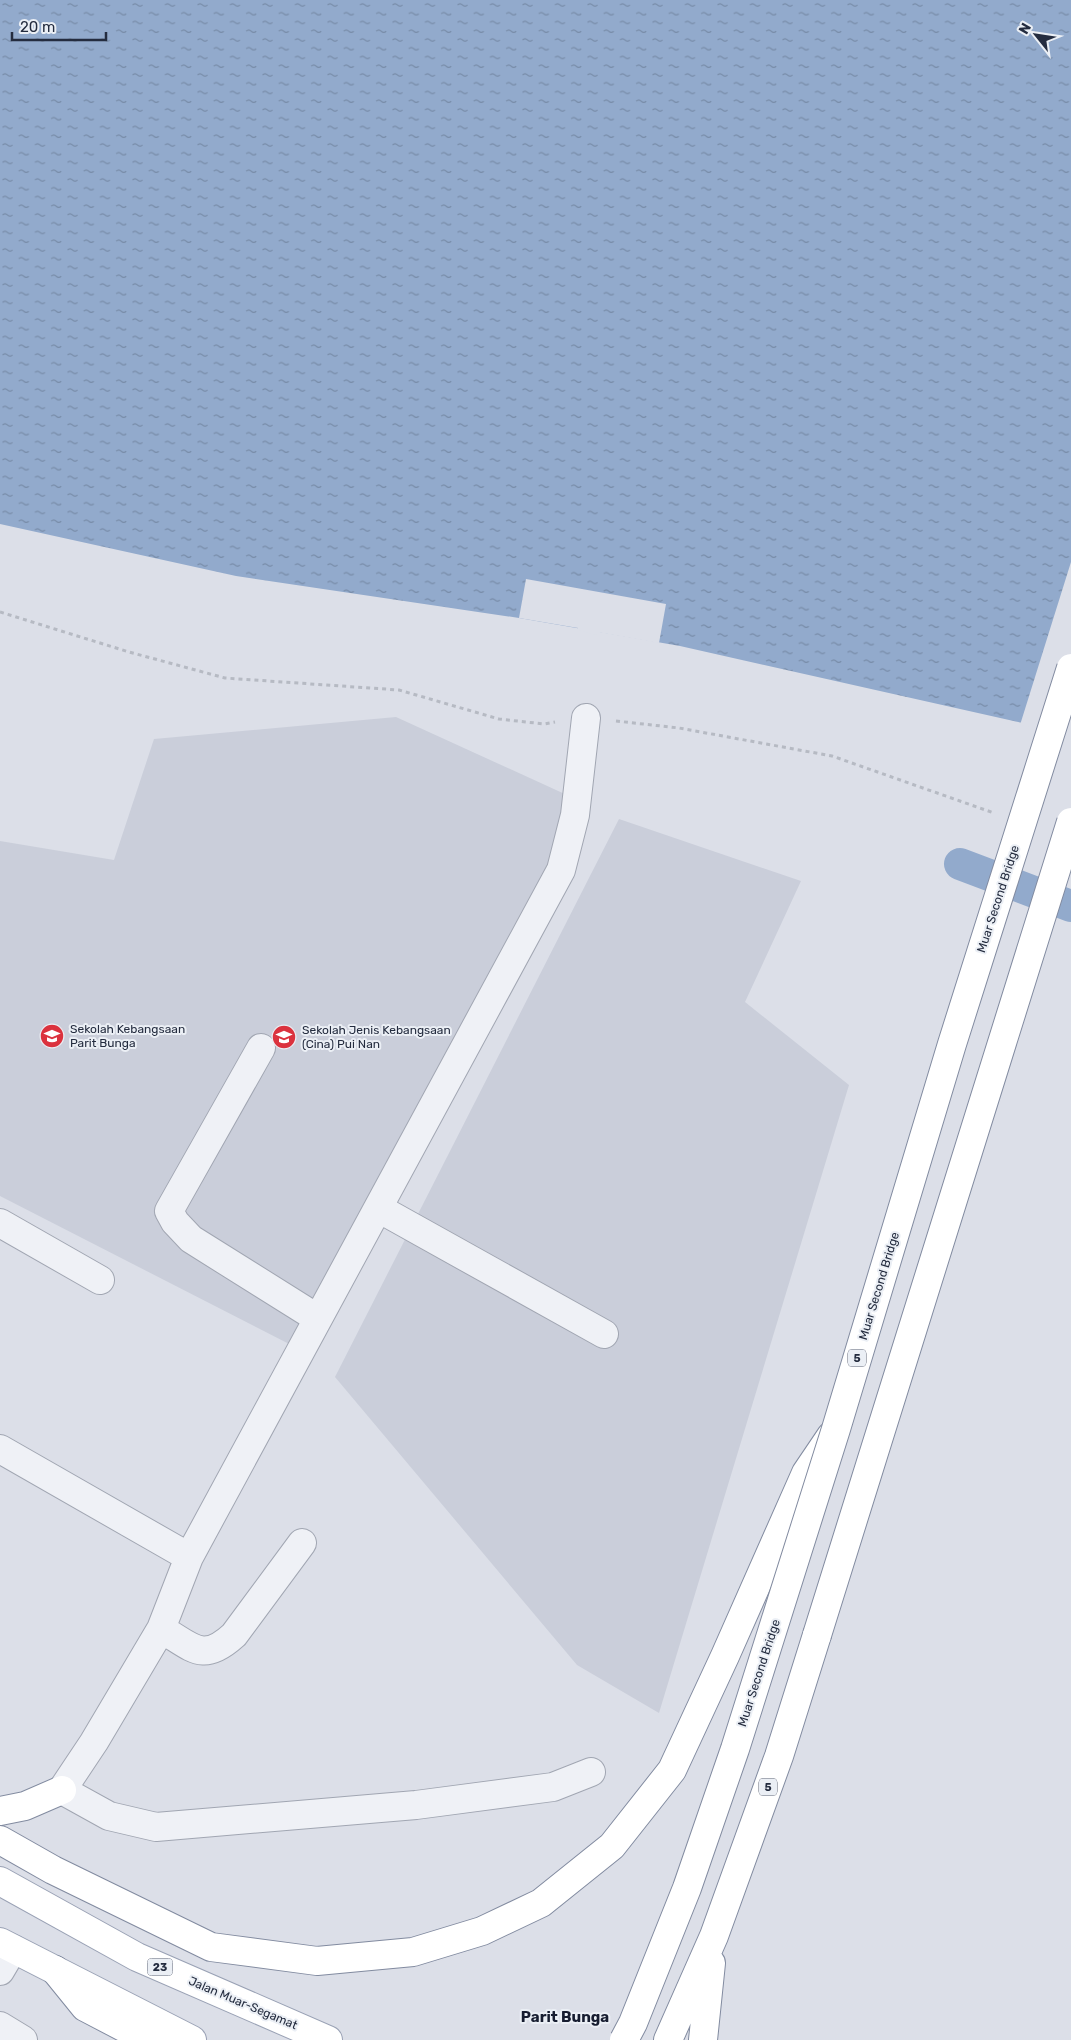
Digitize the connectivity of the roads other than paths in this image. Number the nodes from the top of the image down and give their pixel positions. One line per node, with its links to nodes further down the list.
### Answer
1 (1071, 668): 10 (main road, Muar Second Bridge / 5, bridge)
2 (586, 718): 5 (street)
3 (1071, 822): 20 (main road, 5, bridge)
4 (260, 1048): 8 (street)
5 (378, 1208): 8 (street); 9 (street)
6 (0, 1223): 7 (street)
7 (100, 1280)
8 (317, 1318): 13 (street)
9 (604, 1334)
10 (836, 1429): 18 (main road, bridge); 28 (main road, Muar Second Bridge / 5, bridge)
11 (0, 1449): 13 (street)
12 (302, 1543): 14 (street)
13 (189, 1557): 14 (street)
14 (162, 1629): 16 (street)
15 (591, 1772): 16 (street)
16 (62, 1790): 17 (main road)
17 (0, 1811)
18 (0, 1840)
19 (0, 1881): 27 (main road, Jalan Muar-Segamat / 23)
20 (714, 1936): 29 (main road, 5); 30 (main road)
21 (4, 1954): 22 (main road)
22 (55, 1970): 25 (main road); 26 (main road)
23 (0, 2026): 24 (street)
24 (23, 2040)
25 (148, 2040)
26 (192, 2040)
27 (328, 2040)
28 (624, 2040)
29 (668, 2040)
30 (703, 2040)

